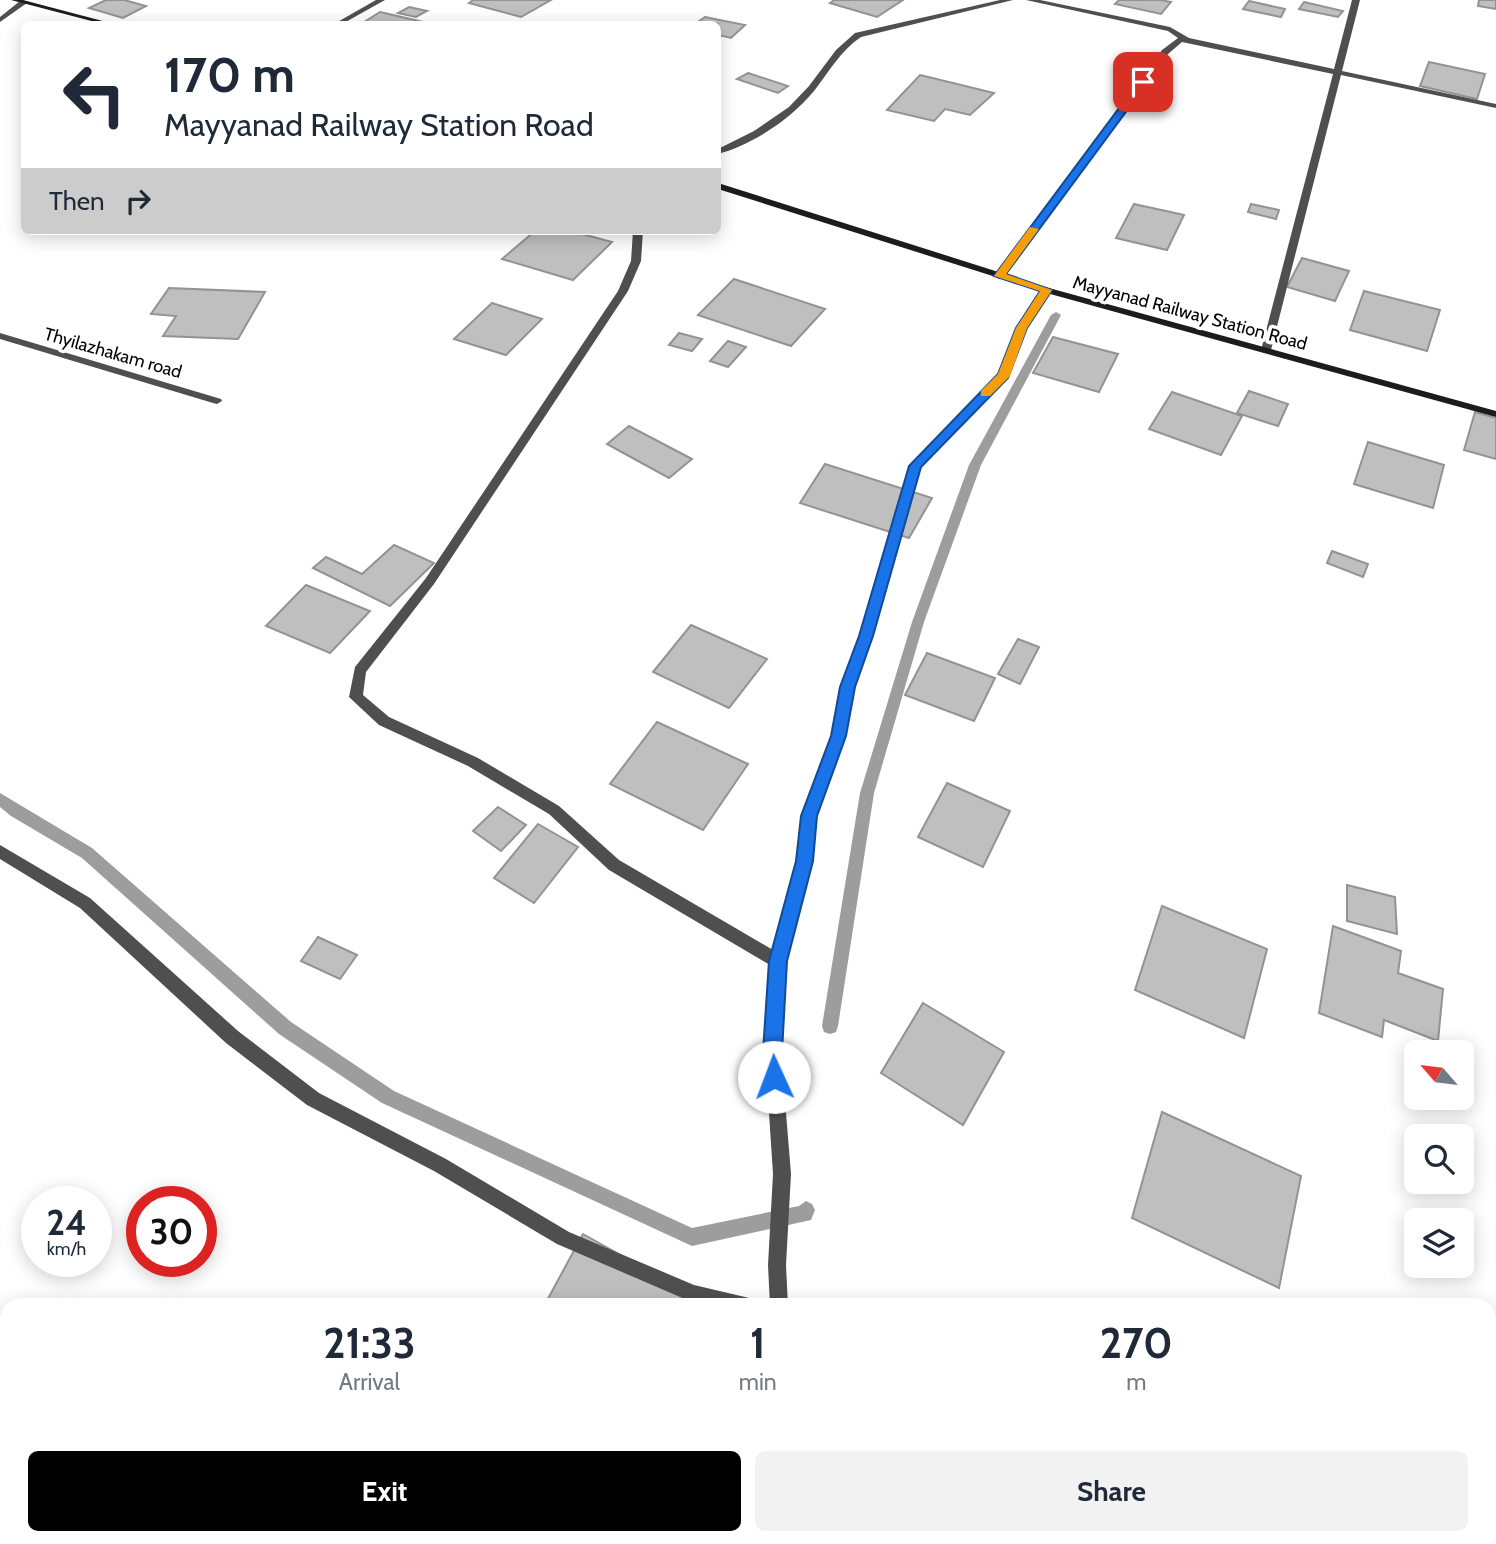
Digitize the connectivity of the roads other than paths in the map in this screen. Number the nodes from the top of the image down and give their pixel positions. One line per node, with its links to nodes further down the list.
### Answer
1 (381, 0): 8 (street)
2 (1009, 0): 12 (street)
3 (1030, 0): 9 (street)
4 (1356, 0): 10 (street)
5 (19, 2): 6 (street); 7 (main road)
6 (0, 20)
7 (98, 21)
8 (343, 21)
9 (1186, 40): 10 (street); 15 (street)
10 (1340, 72): 11 (street); 18 (street)
11 (1496, 106)
12 (721, 150)
13 (721, 187): 15 (main road, Mayyanad Railway Station Road)
14 (638, 235): 22 (street)
15 (999, 276): 16 (main road, Mayyanad Railway Station Road)
16 (1046, 290): 18 (main road, Mayyanad Railway Station Road); 22 (street)
17 (0, 336): 19 (street, Thyilazhakam road)
18 (1266, 350): 20 (main road, Mayyanad Railway Station Road)
19 (217, 401)
20 (1496, 414)
21 (0, 851): 23 (street)
22 (778, 961): 24 (street)
23 (714, 1298)
24 (779, 1298)

